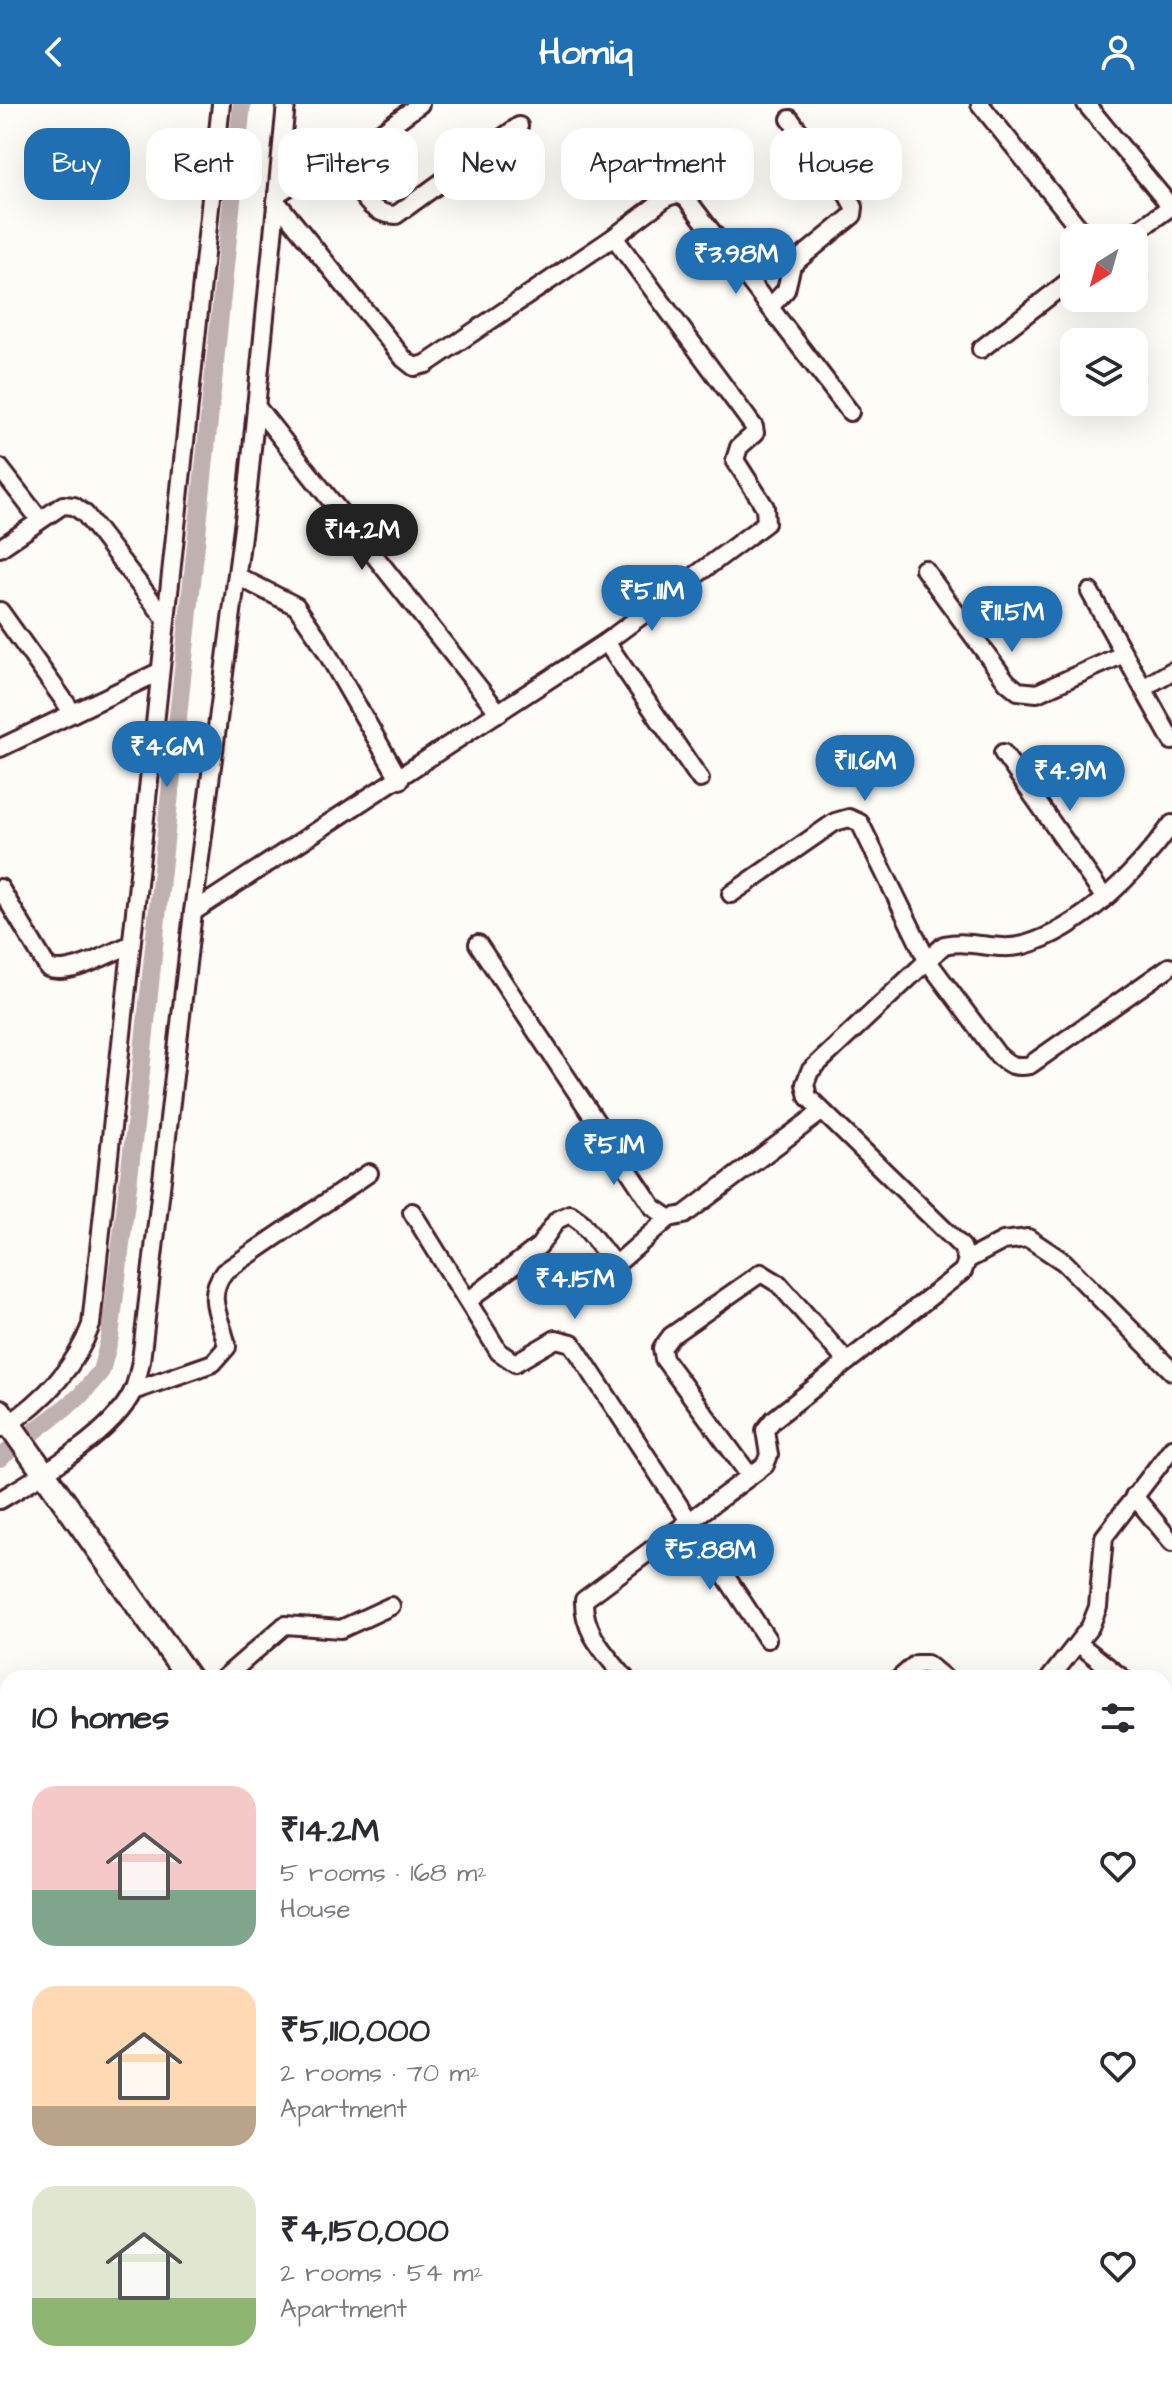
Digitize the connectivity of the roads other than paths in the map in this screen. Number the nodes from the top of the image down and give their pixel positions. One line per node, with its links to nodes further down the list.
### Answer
1 (221, 104): 29 (street)
2 (286, 104): 9 (street)
3 (420, 104): 8 (street)
4 (980, 104): 14 (street)
5 (1086, 104): 13 (street)
6 (790, 119): 18 (street)
7 (519, 126): 10 (street)
8 (387, 128)
9 (277, 198): 16 (street); 20 (street)
10 (418, 199)
11 (364, 200): 12 (street)
12 (417, 200)
13 (1171, 206): 15 (street)
14 (1076, 224)
15 (1146, 224)
16 (614, 237): 18 (street); 30 (street)
17 (1060, 288): 19 (street)
18 (770, 307): 21 (street)
19 (981, 349)
20 (256, 406): 26 (street); 36 (street)
21 (850, 412)
22 (0, 468): 23 (street)
23 (40, 520): 24 (street); 29 (street)
24 (0, 548)
25 (924, 569): 31 (street)
26 (237, 576): 41 (street); 46 (street)
27 (1090, 592): 31 (street)
28 (0, 611): 35 (street)
29 (165, 618): 33 (street)
30 (606, 642): 36 (street); 40 (street)
31 (1124, 654): 34 (street)
32 (1172, 671): 34 (street)
33 (159, 672): 35 (street); 48 (street)
34 (1143, 688): 37 (street)
35 (73, 713): 38 (street)
36 (499, 713): 41 (street)
37 (1172, 741)
38 (0, 748)
39 (1003, 753): 45 (street)
40 (700, 779)
41 (400, 780): 46 (street)
42 (1172, 824): 45 (street)
43 (0, 888): 48 (street)
44 (731, 894): 49 (street)
45 (1104, 897): 49 (street)
46 (193, 912): 59 (street)
47 (478, 944): 54 (street)
48 (130, 945): 60 (street)
49 (927, 960): 50 (street); 51 (street)
50 (1169, 967)
51 (821, 1112): 54 (street); 55 (street)
52 (369, 1173): 59 (street)
53 (412, 1212): 56 (street)
54 (669, 1218): 56 (street)
55 (967, 1260): 57 (street); 58 (street)
56 (468, 1301): 66 (street)
57 (847, 1362): 63 (street); 63 (street)
58 (1172, 1371)
59 (133, 1391): 62 (street)
60 (6, 1423): 62 (main road)
61 (1172, 1448): 64 (street)
62 (43, 1470): 65 (street); 71 (main road)
63 (750, 1476): 66 (street)
64 (1134, 1496): 67 (street); 70 (street)
65 (0, 1500)
66 (686, 1522): 69 (street); 73 (street)
67 (1172, 1542)
68 (391, 1606): 72 (street)
69 (767, 1639)
70 (1079, 1644): 76 (street); 77 (street)
71 (183, 1670)
72 (233, 1670)
73 (619, 1670)
74 (909, 1670): 75 (street)
75 (934, 1670)
76 (1057, 1670)
77 (1112, 1670)

